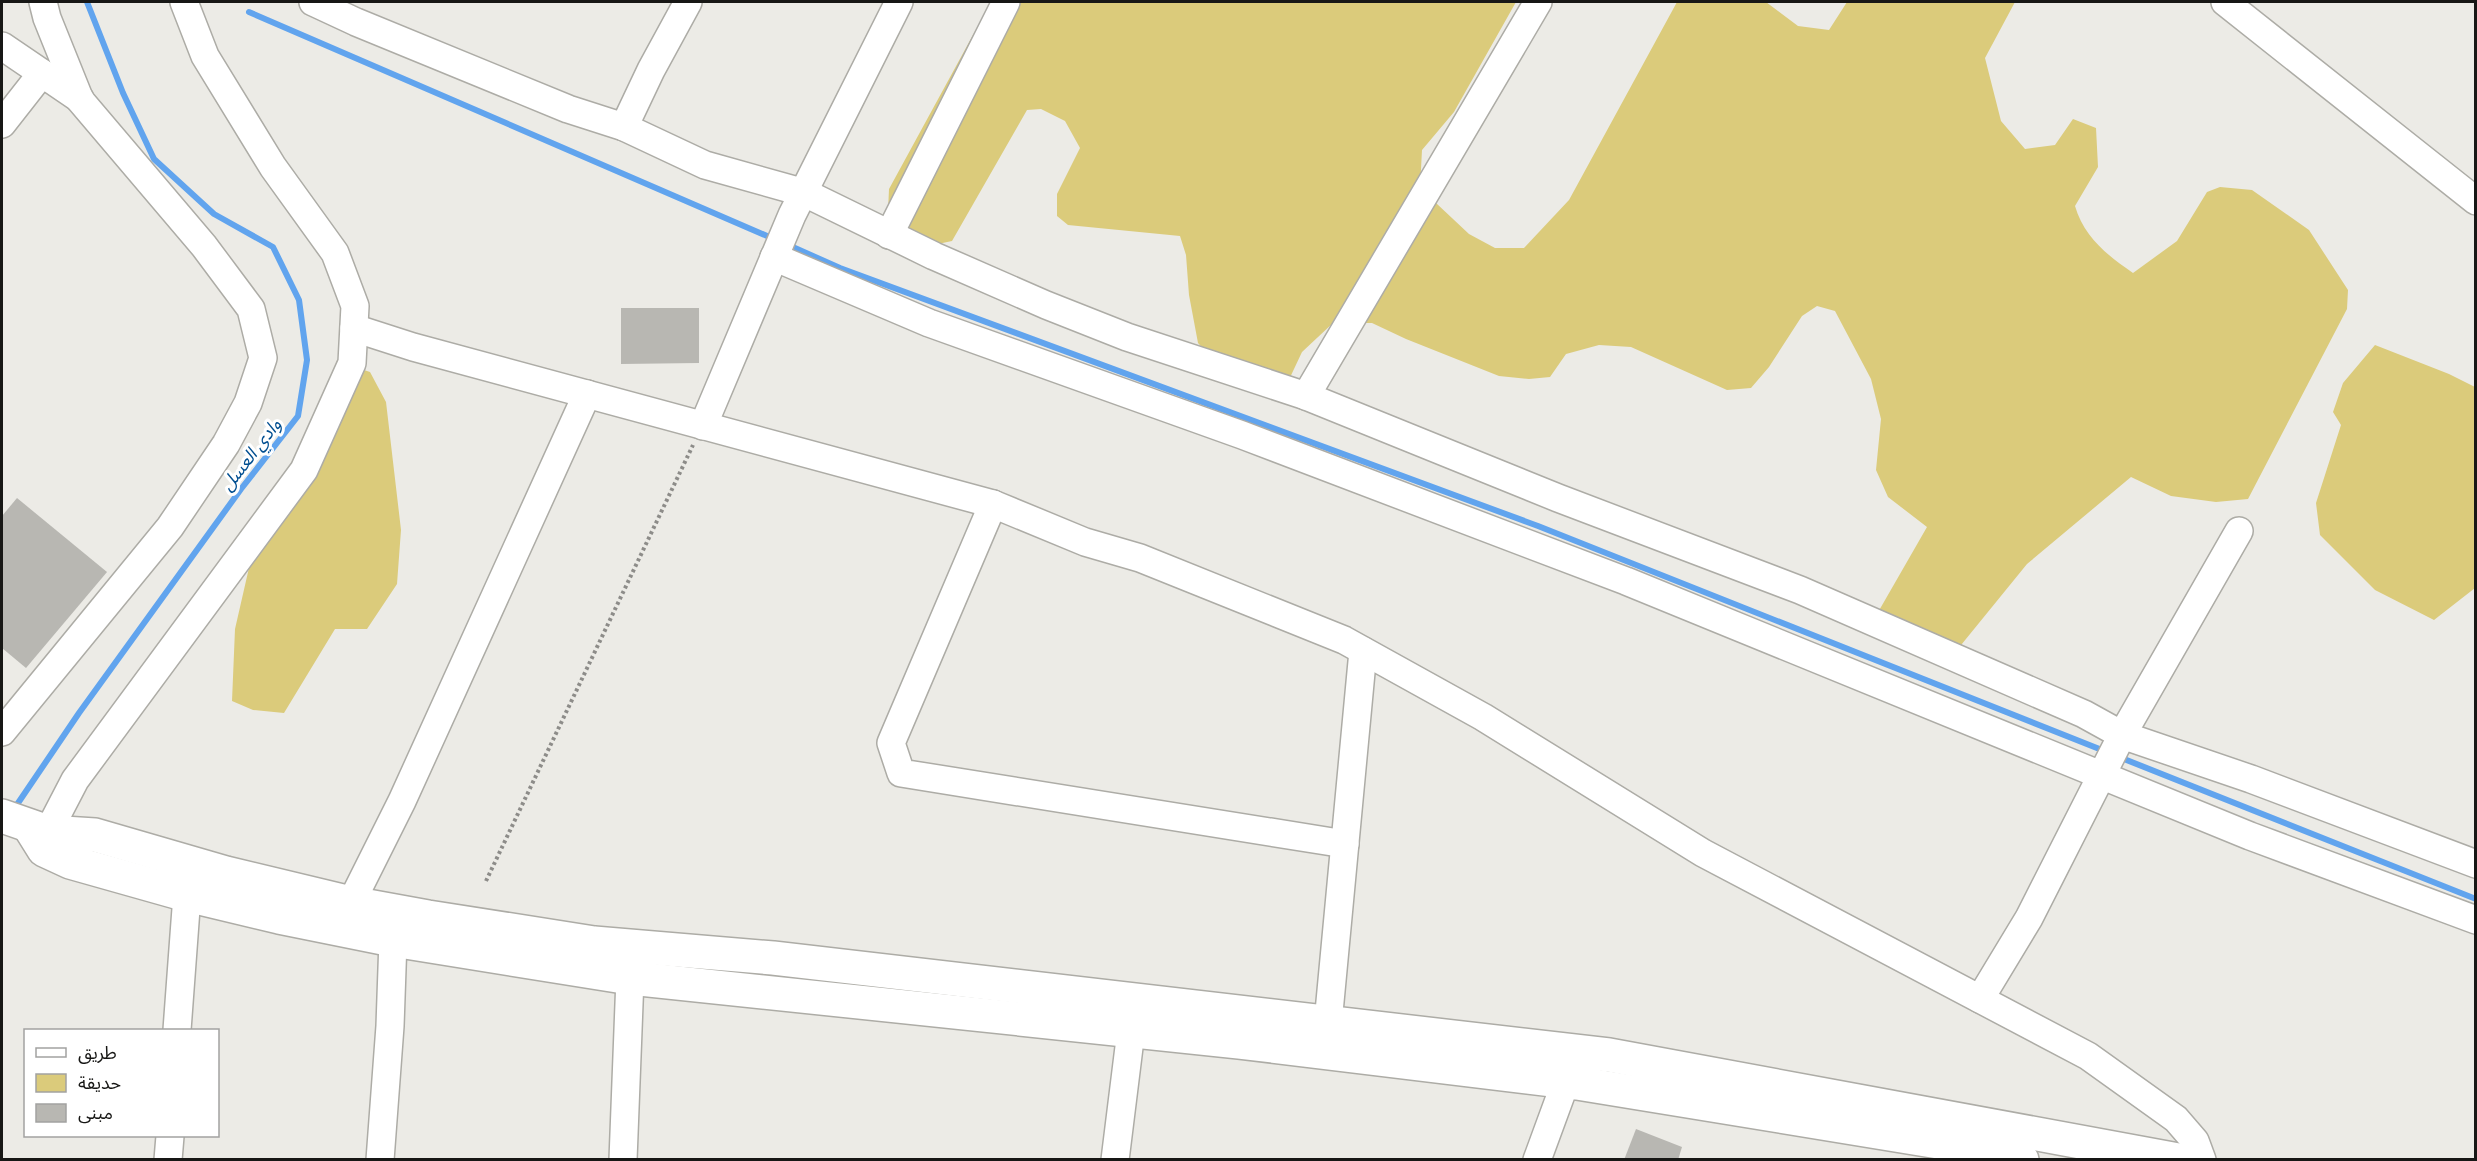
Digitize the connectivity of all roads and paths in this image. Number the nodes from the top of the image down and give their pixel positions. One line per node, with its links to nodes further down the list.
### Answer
1 (43, 2): 11 (street)
2 (184, 2): 18 (street)
3 (313, 2): 13 (street)
4 (688, 2): 13 (street)
5 (899, 2): 15 (street)
6 (1006, 2): 16 (street)
7 (1538, 2): 20 (street)
8 (2224, 2): 14 (street)
9 (2, 46): 10 (street)
10 (42, 73): 11 (street); 12 (street)
11 (80, 100): 25 (street)
12 (2, 124)
13 (624, 127): 15 (street)
14 (2475, 201)
15 (798, 204): 16 (street); 17 (street)
16 (889, 235): 20 (street)
17 (776, 253): 21 (street); 27 (street)
18 (354, 328): 19 (street); 28 (street)
19 (586, 394): 21 (street); 33 (street)
20 (1306, 396): 26 (street)
21 (703, 426): 22 (street); 31 (path)
22 (993, 504): 24 (street); 29 (street)
23 (2239, 531): 26 (street)
24 (1363, 651): 29 (street); 37 (street)
25 (2, 732)
26 (2122, 735): 27 (street); 30 (street)
27 (2102, 774): 34 (street); 37 (street)
28 (30, 831): 32 (main road); 33 (main road)
29 (1345, 844): 38 (street)
30 (2475, 864)
31 (486, 881)
32 (187, 895): 35 (main road); 39 (street)
33 (351, 903): 38 (main road)
34 (2475, 920)
35 (393, 940): 36 (main road); 45 (street)
36 (630, 978): 40 (main road); 46 (street)
37 (1980, 999): 51 (street)
38 (1328, 1023): 50 (main road)
39 (177, 1029)
40 (1131, 1031): 41 (main road); 47 (street)
41 (1566, 1081): 43 (main road); 48 (street)
42 (170, 1137): 44 (street)
43 (1961, 1153): 49 (main road)
44 (168, 1160)
45 (380, 1160)
46 (623, 1160)
47 (1115, 1160)
48 (1537, 1160)
49 (2022, 1160)
50 (2178, 1160)
51 (2202, 1160)

